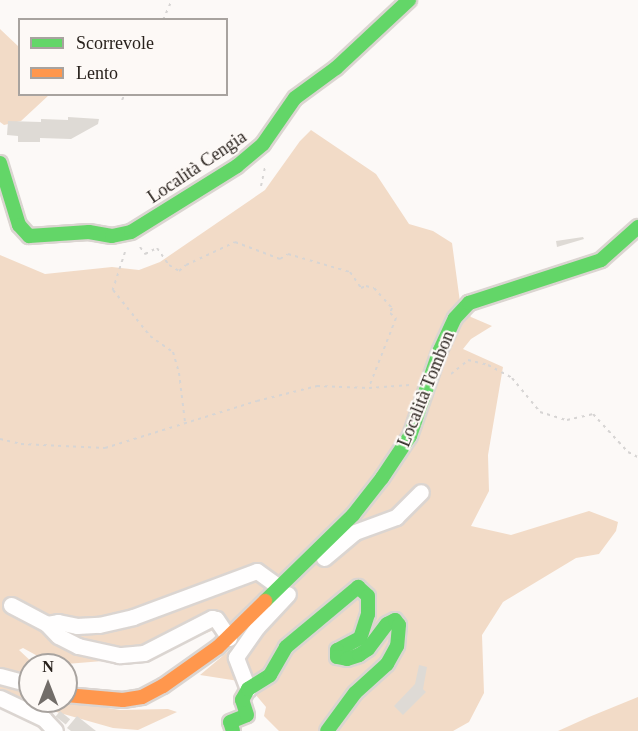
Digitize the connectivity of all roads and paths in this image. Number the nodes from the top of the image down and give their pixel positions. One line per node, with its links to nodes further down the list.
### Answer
1 (172, 0): 3 (path)
2 (409, 0): 8 (street, Località Cengia)
3 (164, 18)
4 (124, 96): 5 (path)
5 (122, 100)
6 (0, 163): 8 (street, Località Cengia)
7 (638, 227): 10 (street, Località Tombon)
8 (131, 232): 11 (path); 12 (path)
9 (450, 375): 14 (path)
10 (430, 383): 11 (path); 16 (street, Località Tombon)
11 (369, 388): 12 (path)
12 (185, 423): 13 (path)
13 (0, 440)
14 (638, 457)
15 (421, 492): 22 (street)
16 (279, 587): 18 (street); 19 (street, Località Tombon)
17 (11, 605): 18 (street)
18 (47, 624): 19 (street)
19 (229, 638): 23 (street, Località Tombon)
20 (0, 676): 21 (street)
21 (18, 681)
22 (248, 690): 26 (street); 27 (street)
23 (78, 696)
24 (0, 698): 25 (street)
25 (54, 731)
26 (233, 731)
27 (327, 731)

